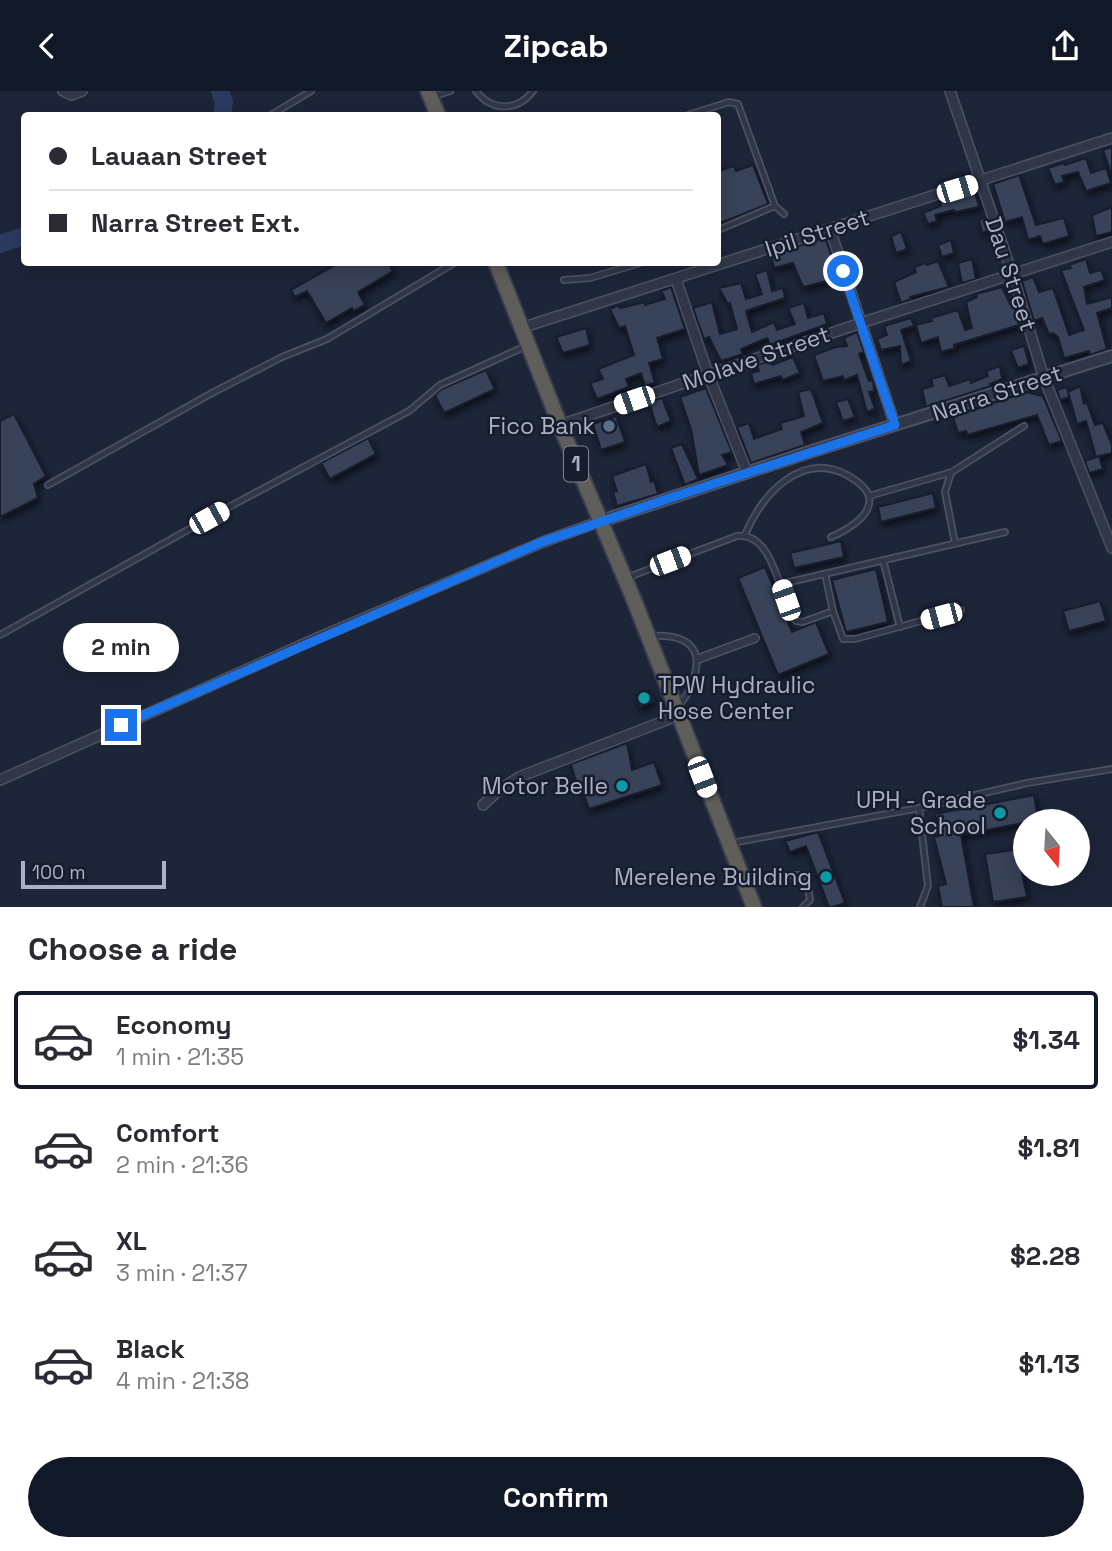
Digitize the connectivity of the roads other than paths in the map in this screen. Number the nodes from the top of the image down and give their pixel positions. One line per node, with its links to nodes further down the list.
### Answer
1 (63, 91): 2 (street)
2 (82, 91)
3 (311, 91): 9 (lane)
4 (450, 91): 8 (lane)
5 (476, 91): 6 (lane)
6 (533, 91)
7 (950, 91): 13 (street, Dau Street)
8 (429, 94): 10 (highway)
9 (276, 112)
10 (437, 112)
11 (697, 112): 14 (lane)
12 (1112, 138): 13 (street, Ipil Street)
13 (979, 182): 17 (street, Ipil Street); 24 (street, Dau Street)
14 (775, 206): 15 (lane); 16 (lane)
15 (784, 214)
16 (721, 229)
17 (830, 229): 19 (street, Ipil Street); 27 (street)
18 (1112, 242): 24 (street, Molave Street)
19 (721, 264)
20 (449, 266): 38 (lane)
21 (497, 266): 28 (highway, 1)
22 (630, 266): 26 (lane)
23 (716, 266): 25 (street, Ipil Street)
24 (1012, 273): 27 (street, Molave Street); 32 (street, Dau Street)
25 (676, 279): 28 (street, Ipil Street); 31 (street)
26 (564, 280)
27 (861, 323): 31 (street, Molave Street); 34 (street)
28 (521, 328): 29 (highway, 1)
29 (528, 345): 33 (highway, 1); 53 (lane)
30 (1112, 356): 32 (street, Narra Street)
31 (708, 374): 33 (street, Molave Street); 36 (street)
32 (1044, 379): 34 (street, Narra Street); 45 (street, Dau Street)
33 (559, 425): 40 (highway, 1)
34 (895, 425): 36 (street, Narra Street)
35 (1024, 426): 37 (lane)
36 (747, 472): 40 (street, Narra Street)
37 (952, 472): 39 (lane); 44 (lane)
38 (48, 485)
39 (869, 496): 42 (lane); 43 (lane)
40 (601, 521): 48 (highway, 1); 59 (street)
41 (1005, 532): 44 (lane)
42 (745, 535): 48 (lane); 49 (lane)
43 (831, 537)
44 (955, 543): 46 (lane)
45 (1112, 548)
46 (883, 560): 47 (lane); 52 (lane)
47 (825, 574): 49 (lane); 51 (lane)
48 (625, 578): 54 (highway, 1)
49 (781, 584): 51 (lane)
50 (961, 610): 52 (lane)
51 (833, 611): 52 (lane)
52 (900, 627)
53 (0, 635)
54 (648, 636): 56 (lane); 57 (highway, 1)
55 (755, 638): 56 (street)
56 (698, 659): 57 (lane)
57 (676, 712): 60 (street); 62 (highway, 1)
58 (1112, 769): 61 (lane)
59 (0, 780)
60 (483, 805)
61 (919, 808): 62 (lane); 66 (lane)
62 (729, 844): 63 (highway, 1)
63 (746, 886): 64 (highway, 1); 65 (lane)
64 (754, 907)
65 (803, 907)
66 (920, 907)

